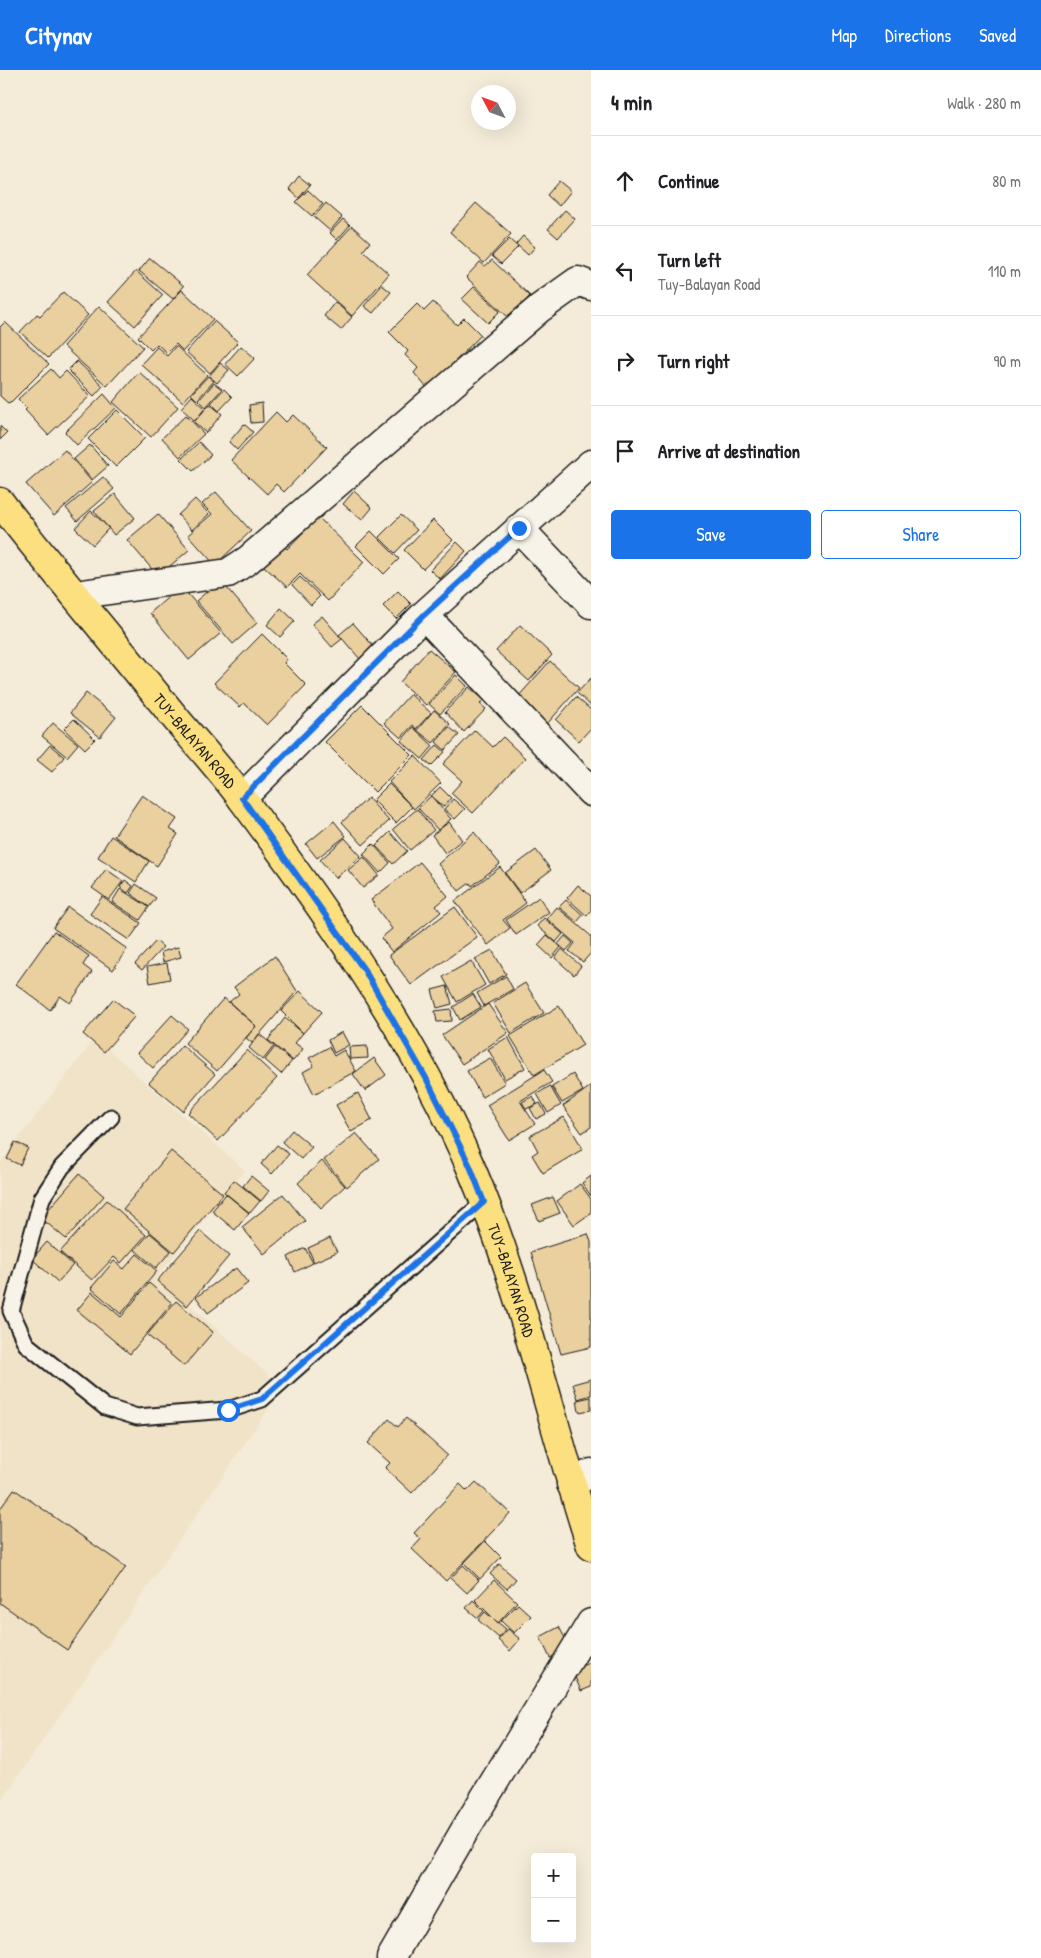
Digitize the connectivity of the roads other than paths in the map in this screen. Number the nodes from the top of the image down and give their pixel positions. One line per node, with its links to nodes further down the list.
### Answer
1 (591, 286): 5 (street)
2 (591, 464): 4 (street)
3 (0, 502): 5 (main road, TUY-BALAYAN ROAD)
4 (519, 528): 6 (street); 7 (street)
5 (75, 595): 9 (main road, TUY-BALAYAN ROAD)
6 (591, 604)
7 (424, 615): 8 (street); 9 (street)
8 (591, 792)
9 (242, 798): 11 (main road, TUY-BALAYAN ROAD)
10 (111, 1117): 11 (lane)
11 (484, 1202): 12 (main road, TUY-BALAYAN ROAD)
12 (581, 1479): 13 (main road, TUY-BALAYAN ROAD)
13 (591, 1546)
14 (591, 1623): 15 (street)
15 (392, 1958)

